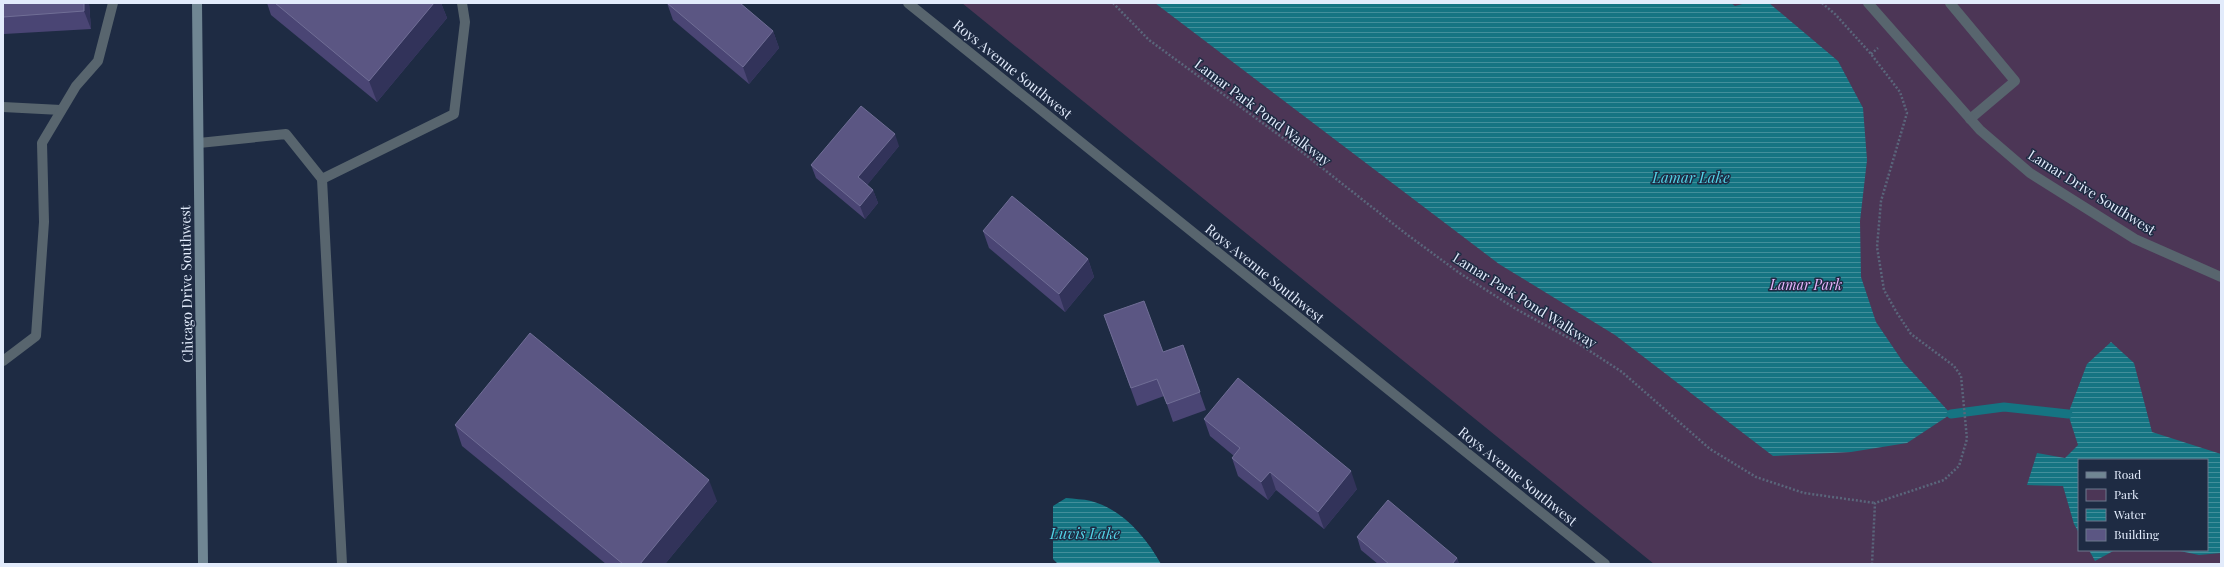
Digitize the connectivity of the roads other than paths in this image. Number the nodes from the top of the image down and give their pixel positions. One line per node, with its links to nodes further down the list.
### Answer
1 (113, 3): 8 (street)
2 (197, 3): 10 (main road, Chicago Drive Southwest)
3 (462, 3): 11 (street)
4 (908, 3): 16 (street, Roys Avenue Southwest)
5 (1868, 3): 9 (street, Lamar Drive Southwest)
6 (1950, 3): 9 (street)
7 (3, 107): 8 (street)
8 (61, 110): 13 (street)
9 (1970, 118): 12 (street, Lamar Drive Southwest)
10 (199, 143): 11 (street); 14 (main road, Chicago Drive Southwest)
11 (322, 179): 15 (street)
12 (2221, 277)
13 (3, 361)
14 (203, 564)
15 (342, 564)
16 (1605, 564)

